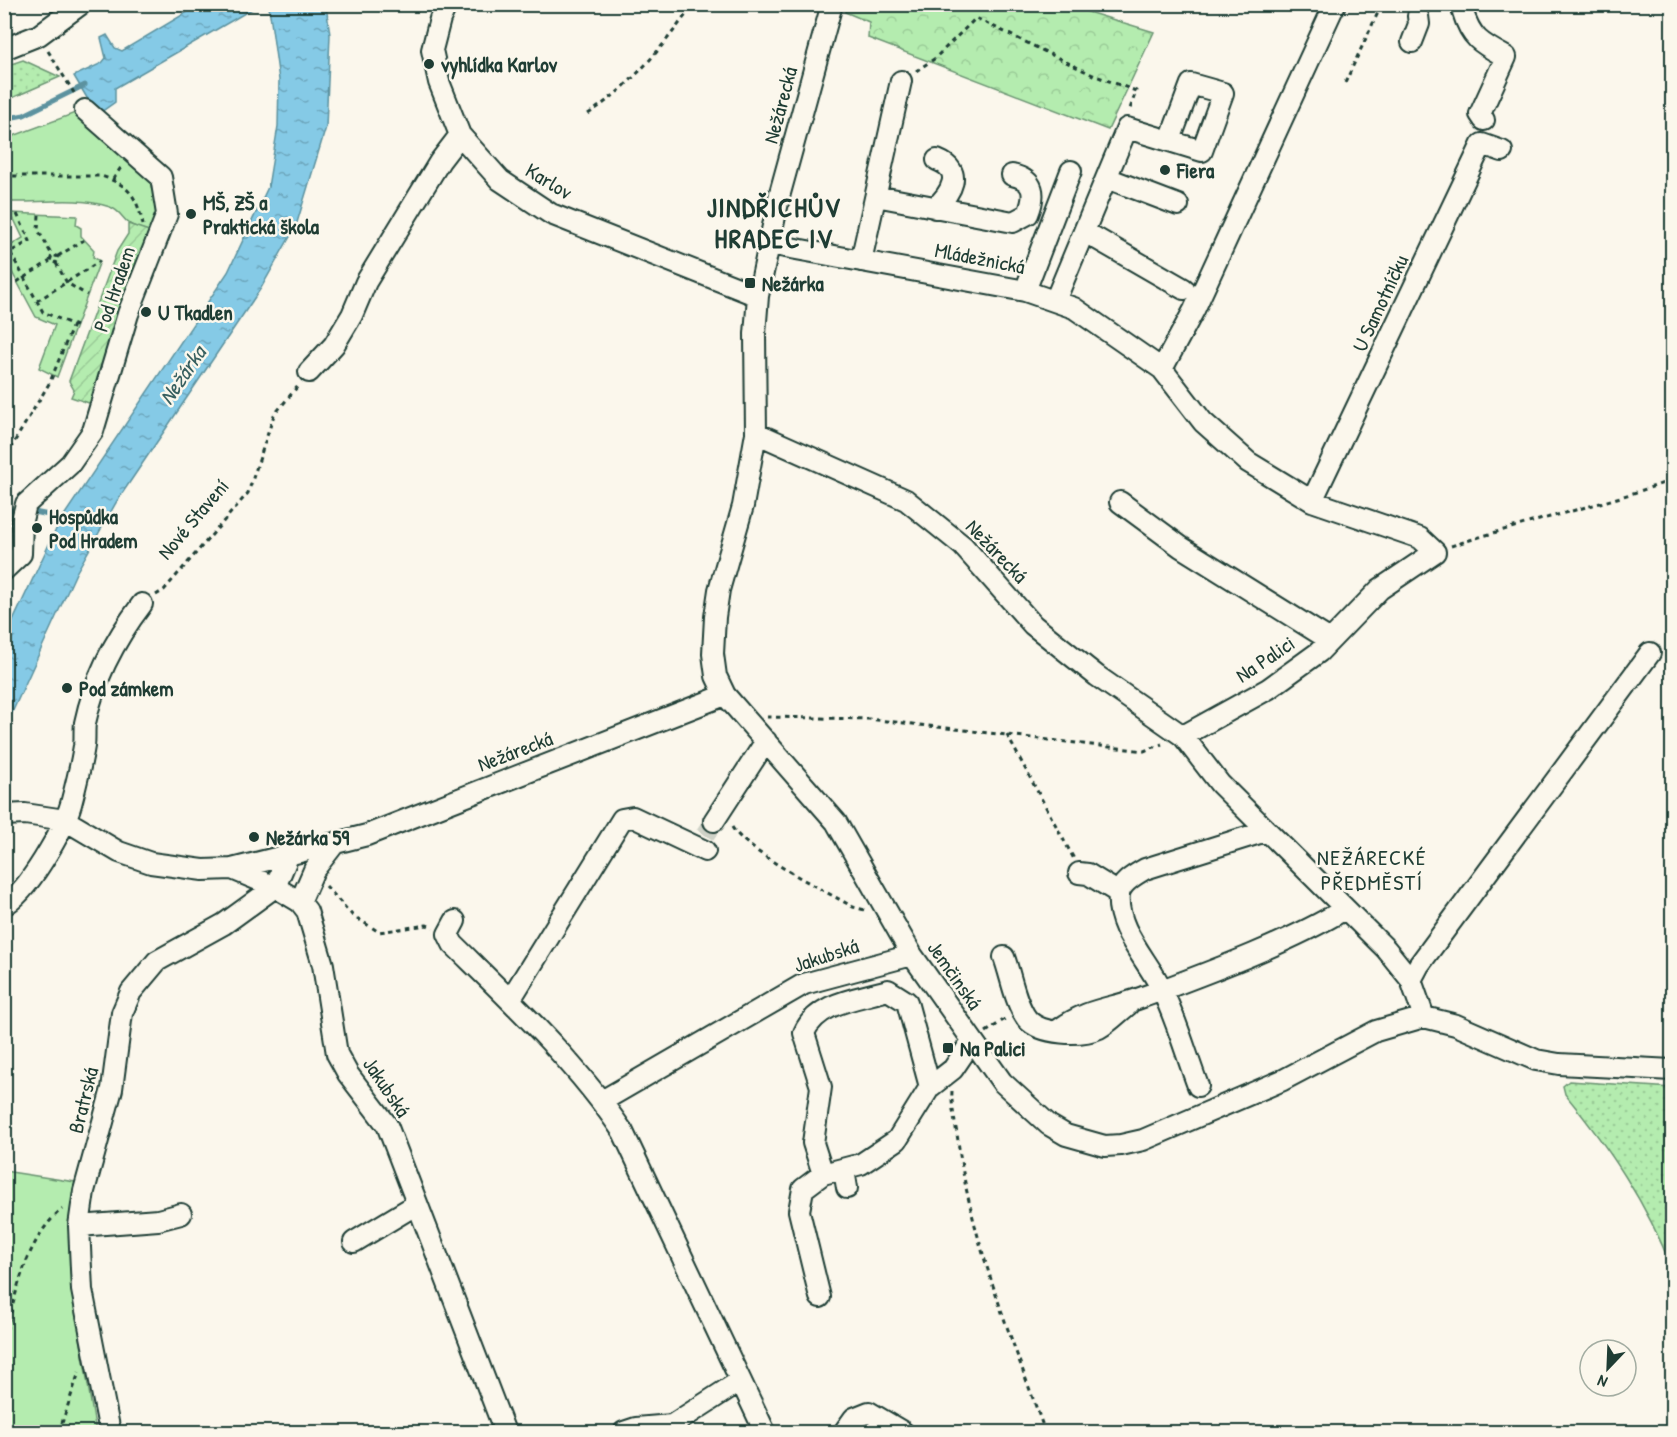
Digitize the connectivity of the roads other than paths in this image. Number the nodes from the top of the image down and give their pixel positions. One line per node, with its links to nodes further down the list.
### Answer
1 (81, 4): 8 (street)
2 (447, 4): 12 (street, Karlov)
3 (832, 4): 23 (street, Nežárecká)
4 (1335, 4): 29 (street)
5 (1467, 4): 11 (street)
6 (1418, 16): 7 (street)
7 (1412, 42)
8 (4, 49)
9 (901, 81): 19 (street)
10 (85, 110): 35 (street, Pod Hradem)
11 (1484, 120)
12 (460, 135): 27 (street, Karlov); 30 (street)
13 (1170, 140): 18 (street)
14 (1502, 151): 32 (street, U Samotníčku)
15 (937, 160): 21 (street)
16 (1071, 171): 26 (street)
17 (1012, 175): 21 (street)
18 (1107, 178): 20 (street); 22 (street)
19 (876, 196): 21 (street); 24 (street)
20 (1178, 205)
21 (935, 208)
22 (1085, 232): 25 (street); 28 (street)
23 (769, 244): 24 (street, Mládežnická); 27 (street, Nežárecká)
24 (861, 261): 26 (street, Mládežnická)
25 (1184, 289)
26 (1025, 291): 28 (street, Mládežnická)
27 (758, 297): 31 (street, Nežárecká)
28 (1055, 301): 29 (street, Mládežnická)
29 (1162, 369): 32 (street, Mládežnická)
30 (309, 372)
31 (756, 433): 39 (street, Nežárecká); 40 (street, Nežárecká)
32 (1312, 501): 34 (street, Mládežnická)
33 (1120, 502): 37 (street)
34 (1435, 552): 37 (street, Na Palici)
35 (4, 570)
36 (142, 604): 43 (street)
37 (1330, 640): 40 (street, Na Palici)
38 (1650, 653): 57 (street)
39 (725, 695): 41 (street, Jemčinská); 45 (street, Nežárecká)
40 (1183, 736): 44 (street)
41 (766, 741): 55 (street, Jemčinská); 59 (street)
42 (4, 815): 43 (street, Nežárecká)
43 (65, 820): 47 (street, Nežárecká); 52 (street)
44 (1266, 831): 50 (street); 53 (street)
45 (335, 843): 46 (street, Nežárecká); 51 (street)
46 (289, 854): 47 (street, Nežárecká); 49 (street)
47 (232, 869): 49 (street)
48 (1080, 873): 50 (street)
49 (275, 887): 51 (street); 69 (street, Bratrská)
50 (1119, 893): 58 (street)
51 (300, 902): 67 (street, Jakubská)
52 (4, 905)
53 (1345, 909): 57 (street); 58 (street)
54 (452, 928): 59 (street)
55 (912, 955): 61 (street, Jemčinská); 65 (street, Jakubská)
56 (1004, 957): 58 (street)
57 (1411, 980): 60 (street)
58 (1162, 990): 63 (street)
59 (510, 1000): 65 (street)
60 (1424, 1017): 61 (street, Jemčinská); 62 (street)
61 (972, 1041): 64 (street)
62 (1672, 1070)
63 (1198, 1086)
64 (930, 1087): 66 (street); 66 (street)
65 (602, 1101): 72 (street)
66 (823, 1174): 71 (street)
67 (417, 1204): 70 (street); 75 (street, Jakubská)
68 (181, 1214): 69 (street)
69 (79, 1226): 74 (street, Bratrská)
70 (354, 1242)
71 (820, 1298)
72 (740, 1381): 73 (street); 77 (street)
73 (671, 1429): 76 (street)
74 (110, 1432)
75 (506, 1432)
76 (624, 1432)
77 (765, 1432)
78 (844, 1432): 79 (street)
79 (903, 1432)

